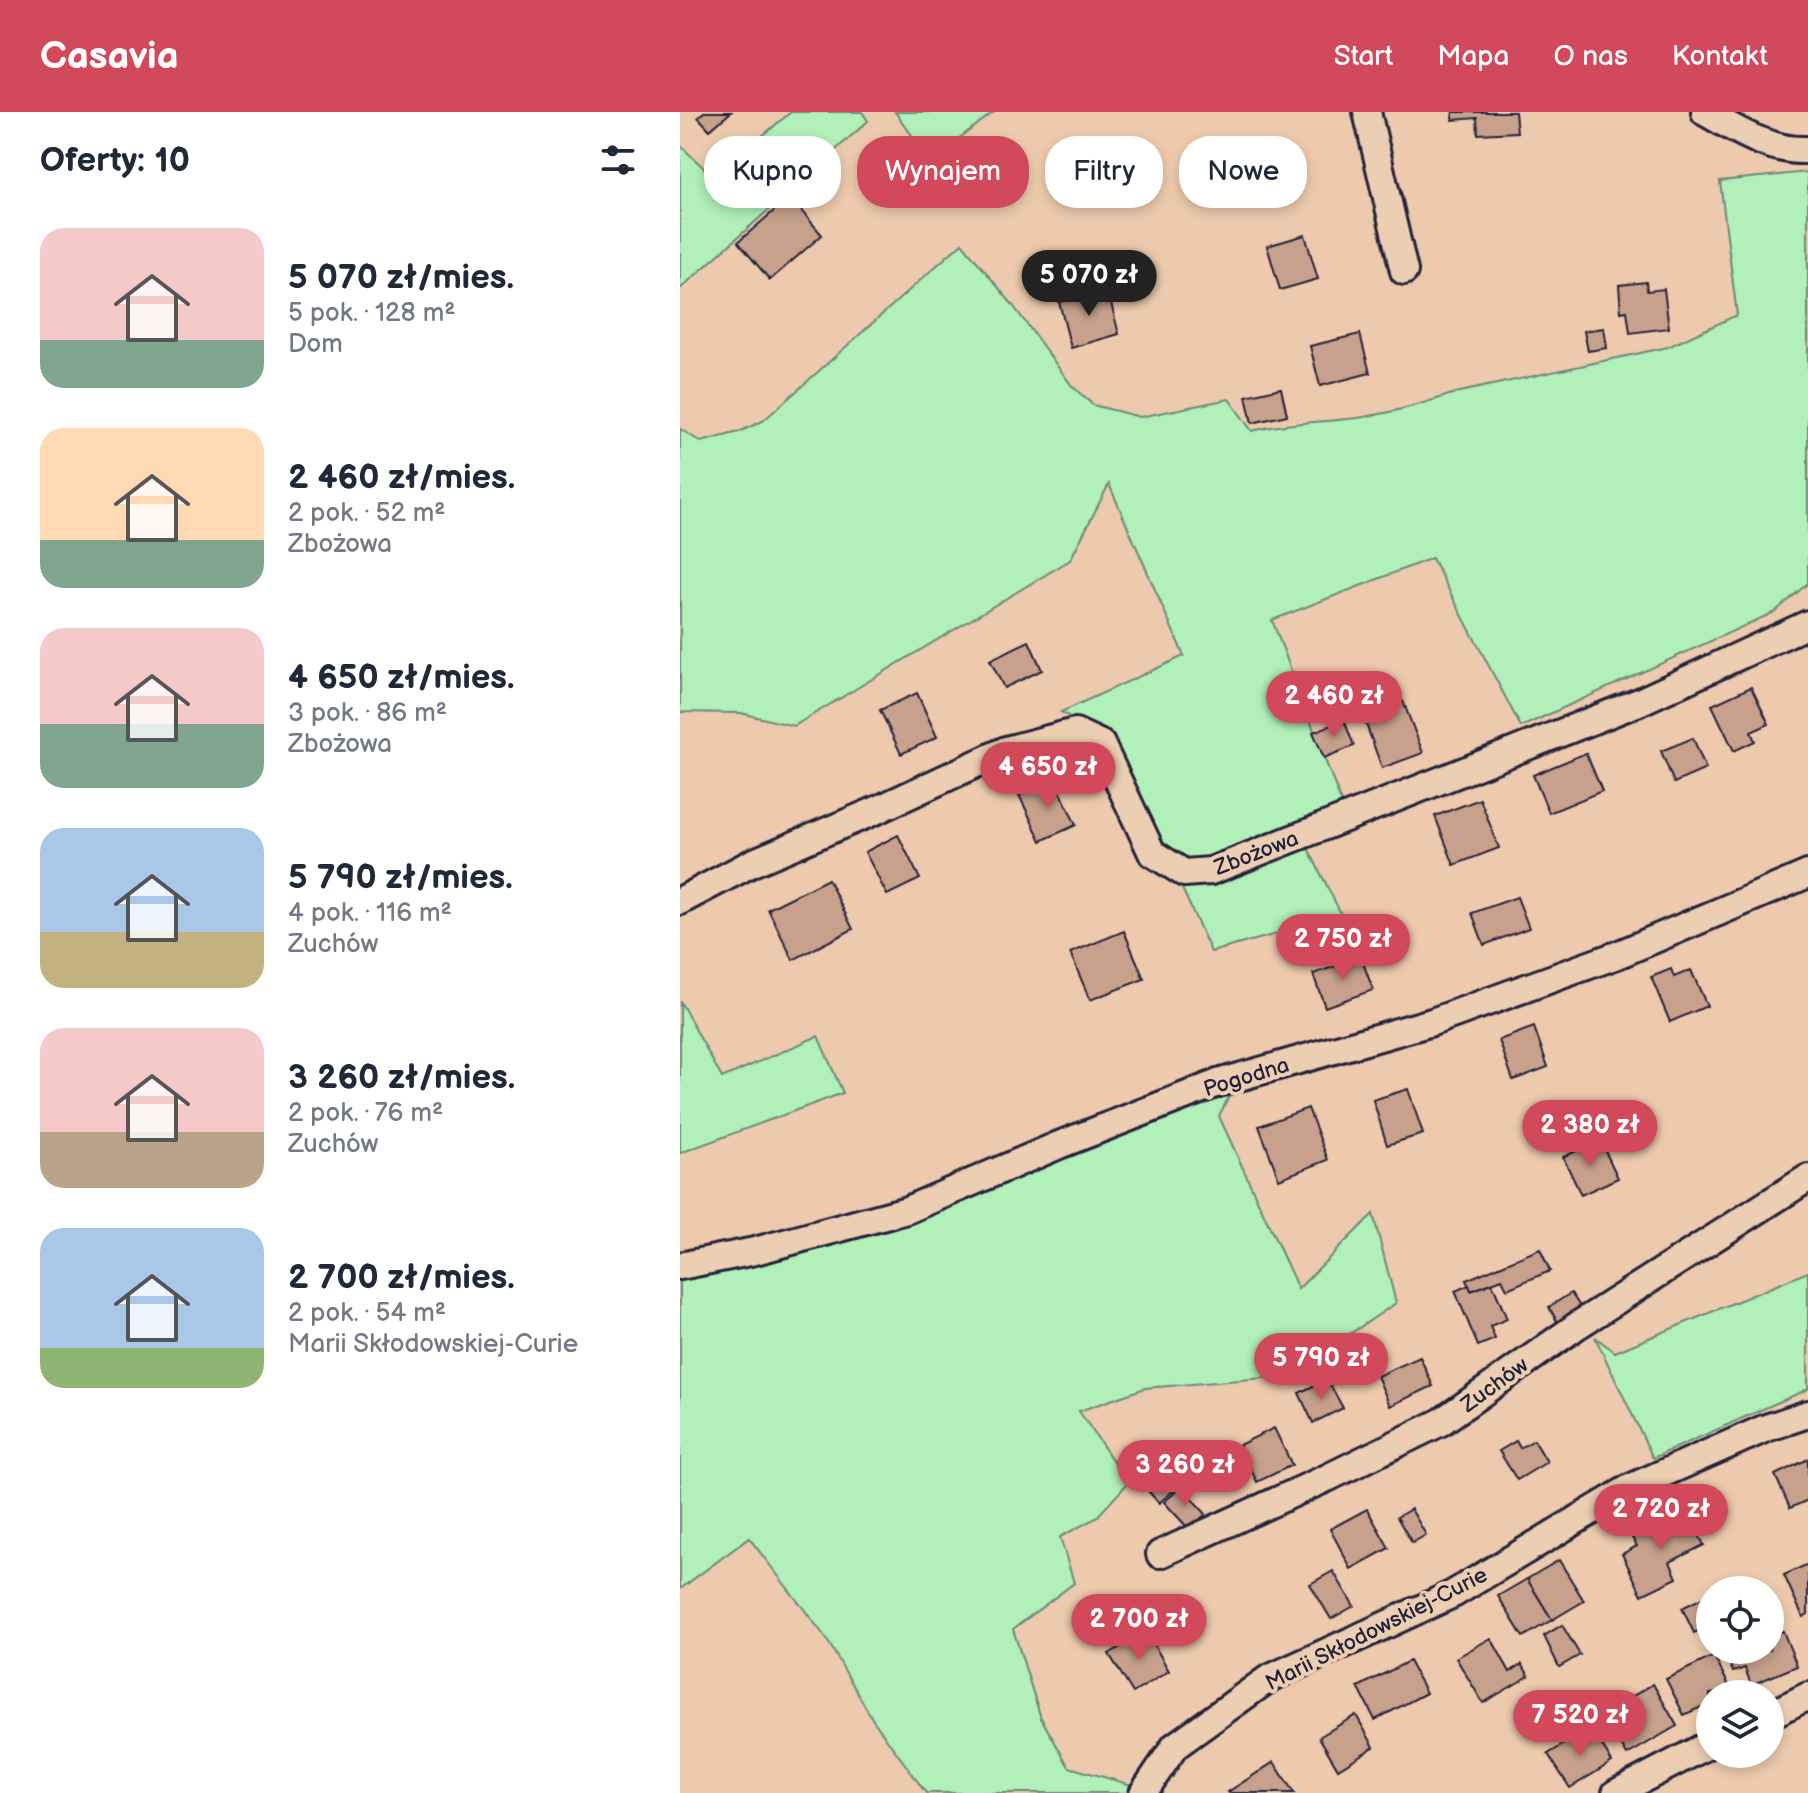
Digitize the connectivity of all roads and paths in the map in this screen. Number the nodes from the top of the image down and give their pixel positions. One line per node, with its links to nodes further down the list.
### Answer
1 (1367, 112): 4 (street)
2 (1705, 112): 3 (street)
3 (1808, 150)
4 (1404, 271)
5 (1808, 624): 7 (street, Zbożowa)
6 (1808, 874): 9 (street, Pogodna)
7 (680, 901)
8 (1808, 1178): 11 (street, Zuchów)
9 (680, 1266)
10 (1808, 1414): 15 (street, Marii Skłodowskiej-Curie)
11 (1160, 1554)
12 (1808, 1696): 13 (street)
13 (1784, 1708)
14 (1696, 1751): 16 (street)
15 (1143, 1793)
16 (1616, 1793)

